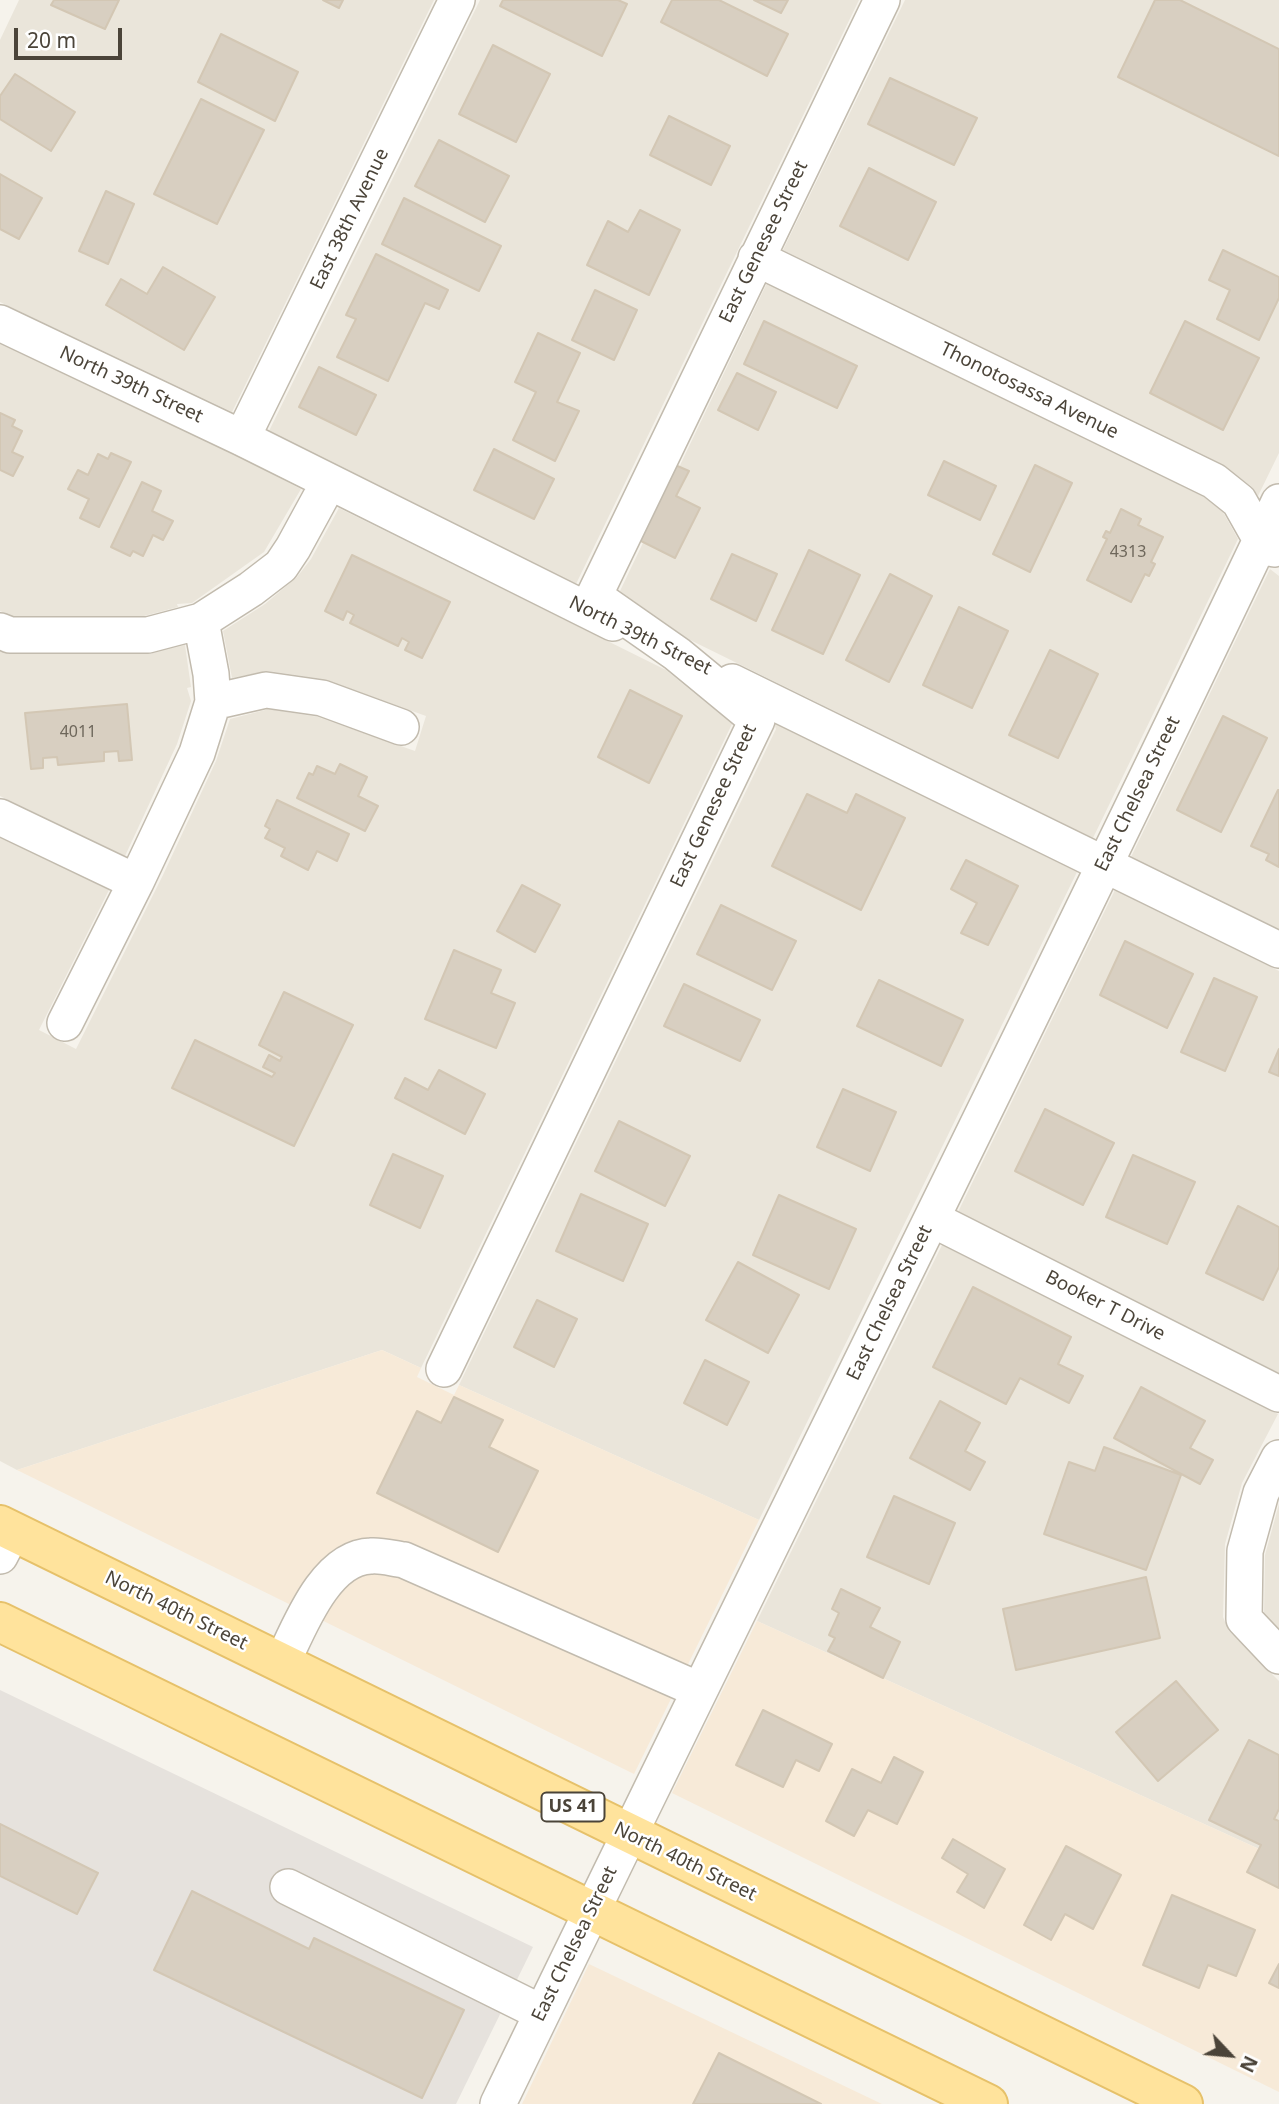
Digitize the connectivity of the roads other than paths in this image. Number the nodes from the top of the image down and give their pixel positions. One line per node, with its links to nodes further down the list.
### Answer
1 (457, 0): 5 (street, East 38th Avenue)
2 (882, 0): 3 (street, East Genesee Street)
3 (756, 258): 8 (street, Thonotosassa Avenue); 11 (street, East Genesee Street)
4 (0, 323): 5 (street, North 39th Street)
5 (242, 438): 6 (street, North 39th Street)
6 (329, 482): 9 (street); 11 (street, North 39th Street)
7 (1279, 502): 8 (street, East Chelsea Street)
8 (1270, 546): 15 (street, East Chelsea Street)
9 (201, 621): 10 (street); 12 (street)
10 (0, 631)
11 (677, 654): 15 (street, North 39th Street); 20 (street, East Genesee Street)
12 (213, 702): 13 (street); 16 (street)
13 (401, 727)
14 (0, 817): 16 (street)
15 (1104, 864): 17 (street, North 39th Street); 19 (street, East Chelsea Street)
16 (136, 882): 18 (street)
17 (1279, 950)
18 (65, 1023)
19 (932, 1219): 21 (street, Booker T Drive); 27 (street, East Chelsea Street)
20 (444, 1369)
21 (1279, 1394)
22 (1279, 1458): 25 (street)
23 (4, 1537): 26 (main road, North 40th Street / US 41)
24 (0, 1622): 30 (main road)
25 (1279, 1656)
26 (282, 1663): 27 (street); 28 (main road, North 40th Street / US 41)
27 (699, 1690): 28 (street, East Chelsea Street)
28 (628, 1834): 30 (street, East Chelsea Street); 32 (main road, North 40th Street / US 41)
29 (288, 1887): 31 (street)
30 (592, 1910): 31 (street, East Chelsea Street); 34 (main road)
31 (542, 2013): 33 (street, East Chelsea Street)
32 (1142, 2095): 35 (main road, North 40th Street / US 41)
33 (498, 2104)
34 (988, 2104)
35 (1183, 2104)

